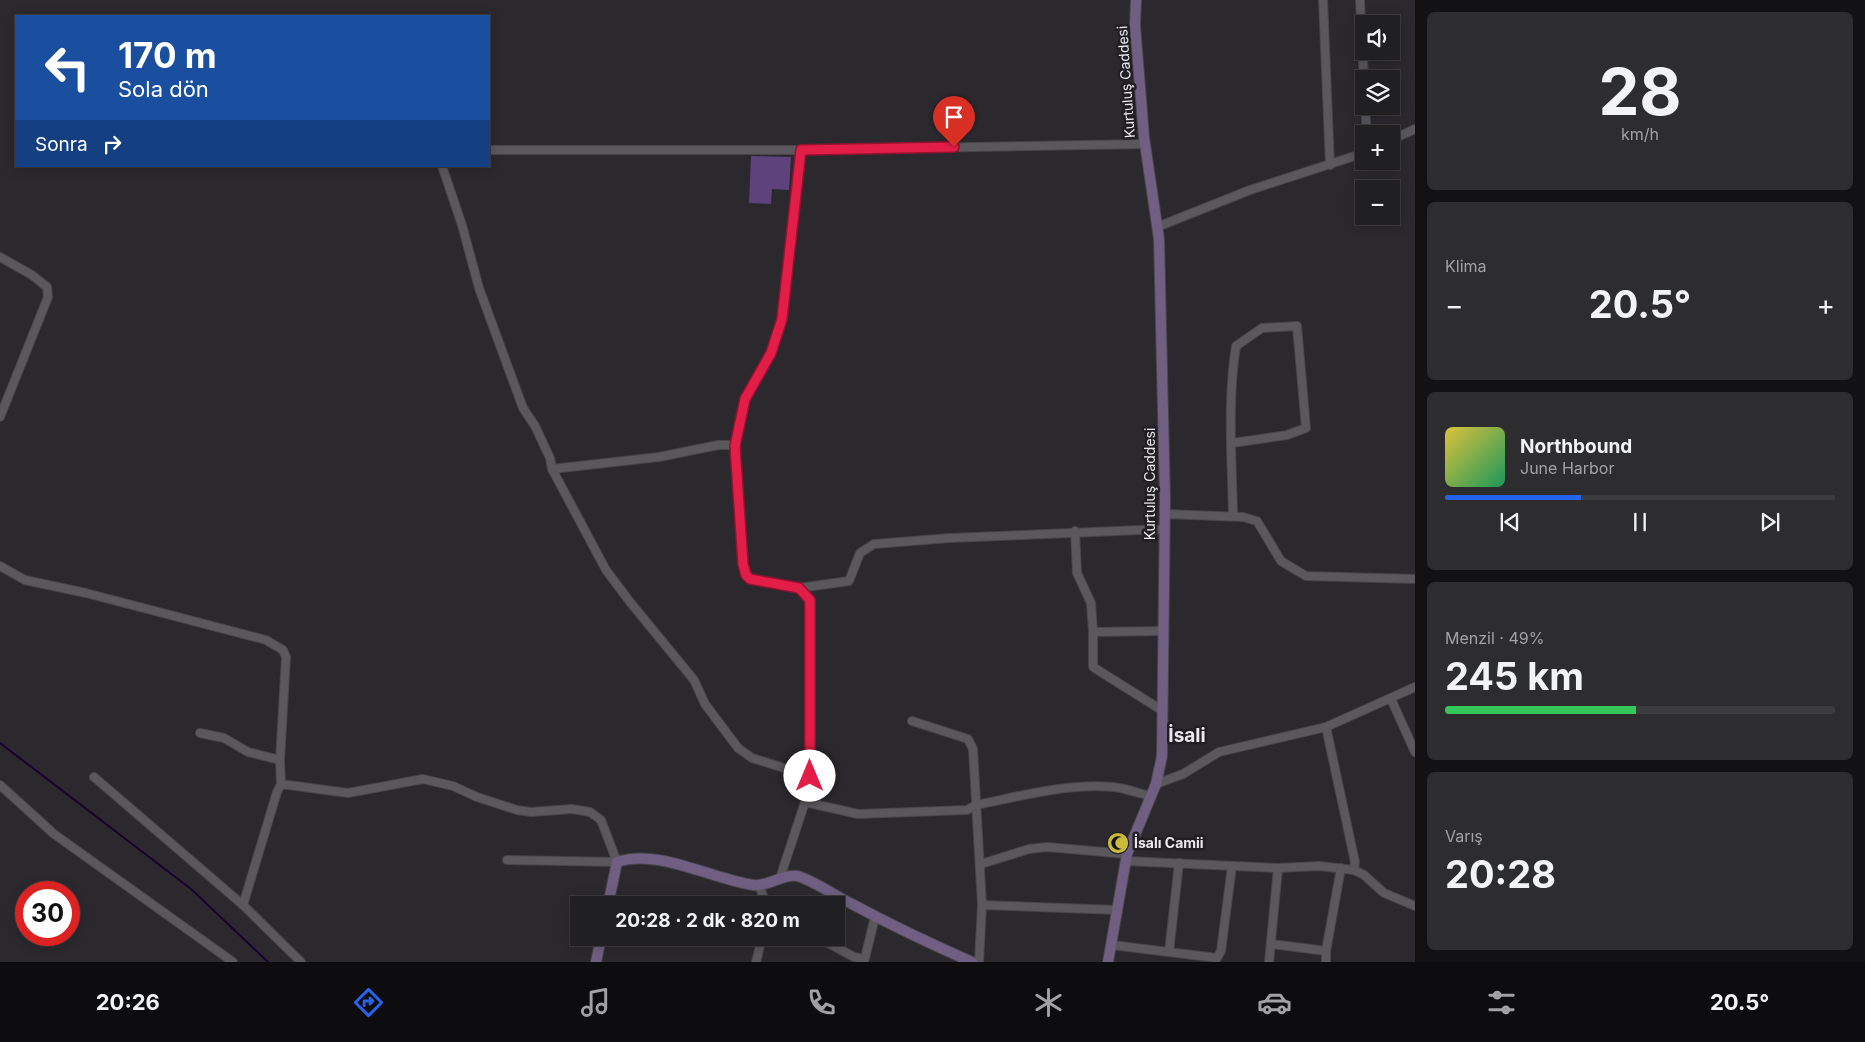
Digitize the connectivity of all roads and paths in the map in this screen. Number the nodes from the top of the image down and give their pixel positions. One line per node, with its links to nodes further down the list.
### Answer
1 (1136, 0): 7 (main road, Kurtuluş Caddesi)
2 (1323, 0): 11 (street)
3 (1360, 0): 4 (street)
4 (1364, 70)
5 (1415, 129): 6 (street)
6 (1400, 136)
7 (1145, 144): 9 (street); 13 (main road, Kurtuluş Caddesi)
8 (490, 150): 9 (street)
9 (801, 150): 17 (street)
10 (1355, 156): 11 (street)
11 (1330, 165): 13 (street)
12 (442, 167): 18 (street)
13 (1157, 227): 19 (main road, Kurtuluş Caddesi)
14 (0, 257): 15 (street)
15 (0, 417)
16 (1232, 443): 16 (street); 20 (street)
17 (735, 446): 18 (street); 25 (street)
18 (552, 469): 36 (street)
19 (1165, 514): 20 (street); 21 (main road, Kurtuluş Caddesi)
20 (1233, 516): 24 (street)
21 (1165, 529): 22 (street); 26 (main road, Kurtuluş Caddesi)
22 (1075, 532): 25 (street); 27 (street)
23 (0, 566): 35 (street)
24 (1415, 579)
25 (799, 588): 36 (street)
26 (1164, 630): 27 (street); 30 (main road, Kurtuluş Caddesi)
27 (1094, 632): 30 (street)
28 (1415, 687): 29 (street)
29 (1391, 699): 32 (street); 34 (street)
30 (1163, 711): 39 (main road, Kurtuluş Caddesi)
31 (912, 721): 43 (street)
32 (1326, 727): 39 (street); 52 (street)
33 (200, 733): 35 (street)
34 (1415, 752)
35 (280, 760): 38 (street)
36 (810, 776): 42 (street)
37 (94, 777): 57 (street)
38 (281, 784): 46 (street); 57 (street)
39 (1156, 784): 41 (main road, Kurtuluş Caddesi)
40 (0, 785): 71 (street)
41 (1150, 796): 43 (street); 44 (main road, Kurtuluş Caddesi)
42 (805, 802): 43 (street); 53 (street)
43 (976, 805): 48 (street)
44 (1127, 858): 47 (street); 48 (street); 60 (main road, Kurtuluş Caddesi)
45 (507, 860): 46 (street)
46 (617, 862): 54 (main road); 55 (main road)
47 (1179, 863): 49 (street); 68 (street)
48 (981, 864): 58 (street)
49 (1232, 866): 50 (street); 68 (street)
50 (1278, 868): 51 (street); 62 (street)
51 (1341, 868): 52 (street); 67 (street)
52 (1354, 870): 59 (street)
53 (780, 878): 54 (main road); 61 (main road)
54 (759, 886): 56 (street)
55 (610, 896)
56 (763, 896)
57 (243, 905): 72 (street)
58 (982, 905): 60 (street); 75 (street)
59 (1415, 906)
60 (1118, 910): 63 (main road, Kurtuluş Caddesi)
61 (875, 916): 69 (street); 70 (main road)
62 (1272, 944): 67 (street); 77 (street)
63 (1112, 945): 68 (street); 76 (main road, Kurtuluş Caddesi)
64 (599, 946): 73 (main road)
65 (760, 946): 74 (street)
66 (833, 946): 69 (street)
67 (1326, 951): 78 (street)
68 (1169, 952)
69 (864, 960)
70 (968, 961)
71 (233, 962)
72 (301, 962)
73 (596, 962)
74 (756, 962)
75 (979, 962)
76 (1108, 962)
77 (1269, 962)
78 (1326, 962)

